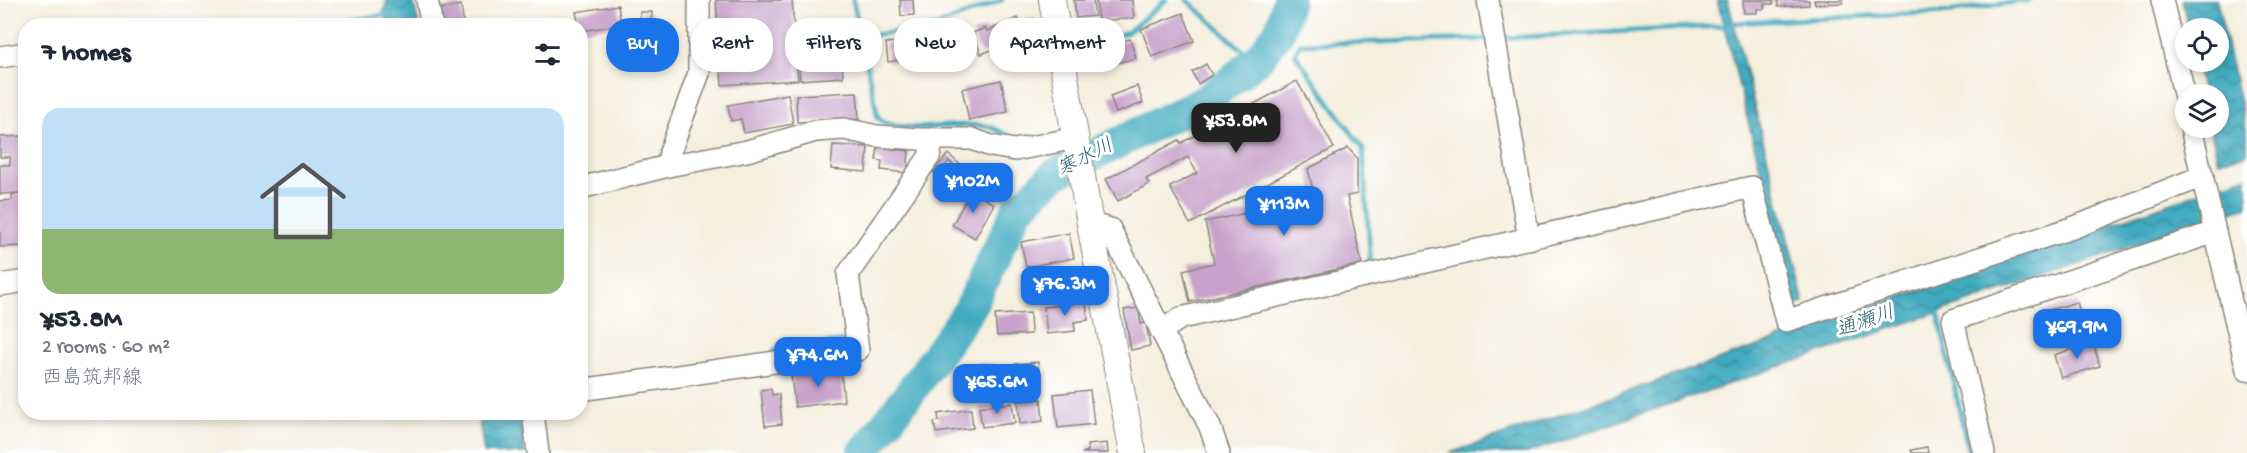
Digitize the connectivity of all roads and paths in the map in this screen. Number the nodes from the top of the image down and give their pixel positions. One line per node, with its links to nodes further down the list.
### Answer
1 (427, 0): 6 (street)
2 (699, 0): 13 (street)
3 (1052, 0): 10 (main road)
4 (1488, 0): 18 (street)
5 (2162, 0): 9 (street)
6 (430, 18)
7 (18, 54): 8 (street)
8 (0, 57)
9 (2182, 84)
10 (1076, 138): 12 (street); 16 (main road)
11 (2194, 138): 14 (street)
12 (933, 139): 13 (street); 23 (street)
13 (668, 166): 15 (street)
14 (2203, 176): 17 (street); 18 (street)
15 (588, 186)
16 (1090, 224): 21 (street); 26 (main road)
17 (2215, 232): 22 (street); 28 (street)
18 (1529, 239): 21 (street)
19 (18, 282): 20 (street)
20 (0, 285)
21 (1161, 331): 27 (street)
22 (2247, 370)
23 (588, 389)
24 (534, 420): 25 (street)
25 (538, 453)
26 (1133, 453)
27 (1219, 453)
28 (1984, 453)

